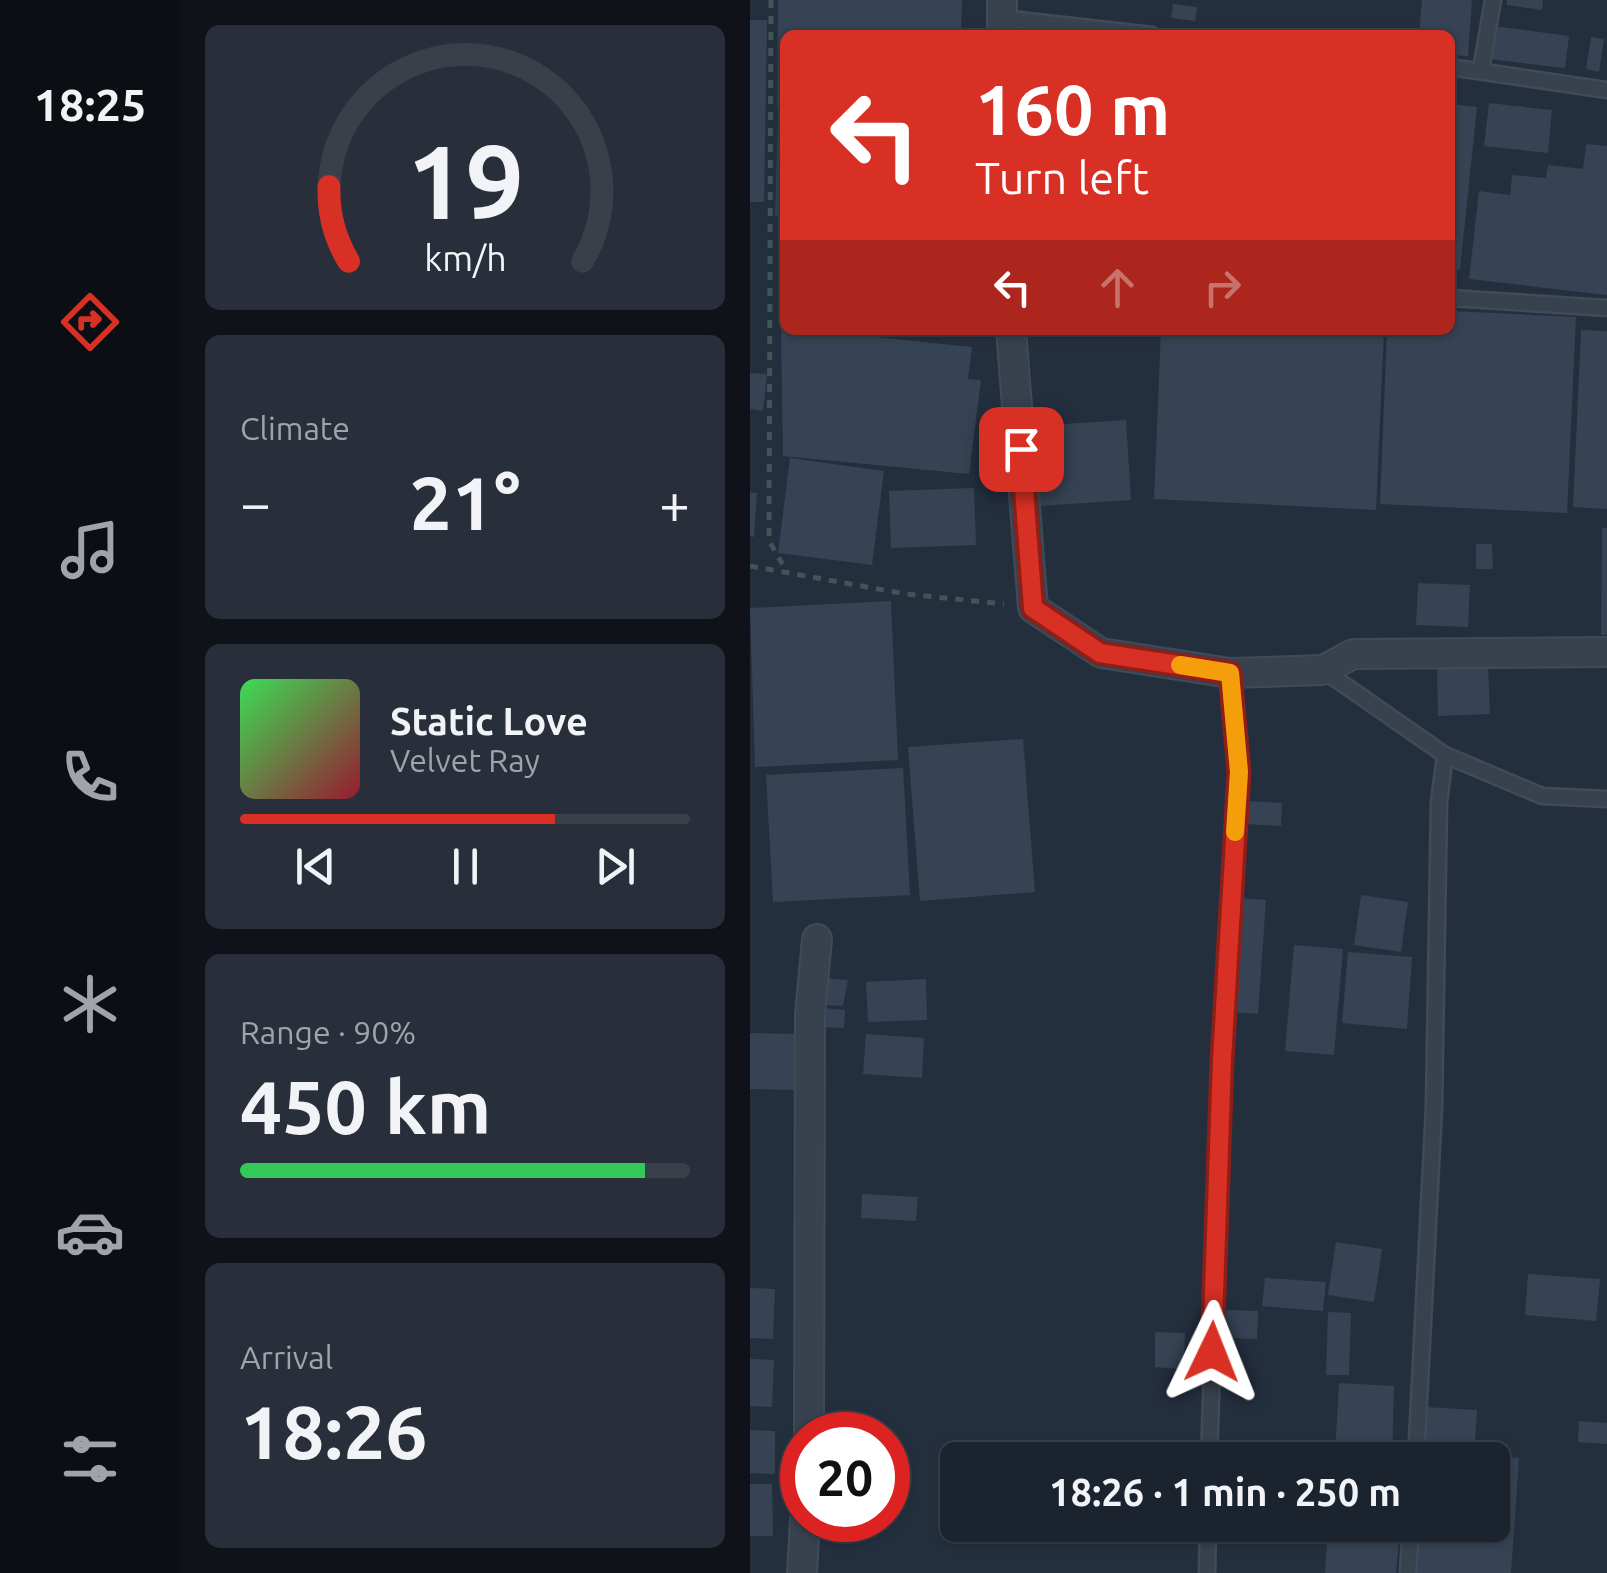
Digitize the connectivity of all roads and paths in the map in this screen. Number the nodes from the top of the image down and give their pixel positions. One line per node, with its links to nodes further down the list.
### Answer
1 (771, 0): 12 (path)
2 (1493, 0): 6 (lane)
3 (1002, 18): 4 (lane)
4 (1108, 30)
5 (1455, 67): 6 (lane)
6 (1481, 70): 7 (lane)
7 (1607, 90)
8 (1455, 298): 9 (lane)
9 (1607, 308)
10 (1012, 335): 13 (street)
11 (750, 566): 12 (path)
12 (787, 572): 13 (path)
13 (1033, 608): 16 (street)
14 (1607, 652): 15 (street)
15 (1323, 670): 16 (street); 17 (lane)
16 (1230, 673): 21 (lane)
17 (1445, 755): 18 (lane); 22 (lane)
18 (1607, 799)
19 (817, 938): 20 (street)
20 (809, 1412)
21 (1210, 1442)
22 (1417, 1442)
23 (804, 1542): 26 (street)
24 (1208, 1542): 27 (lane)
25 (1410, 1542): 28 (lane)
26 (802, 1573)
27 (1207, 1573)
28 (1408, 1573)

